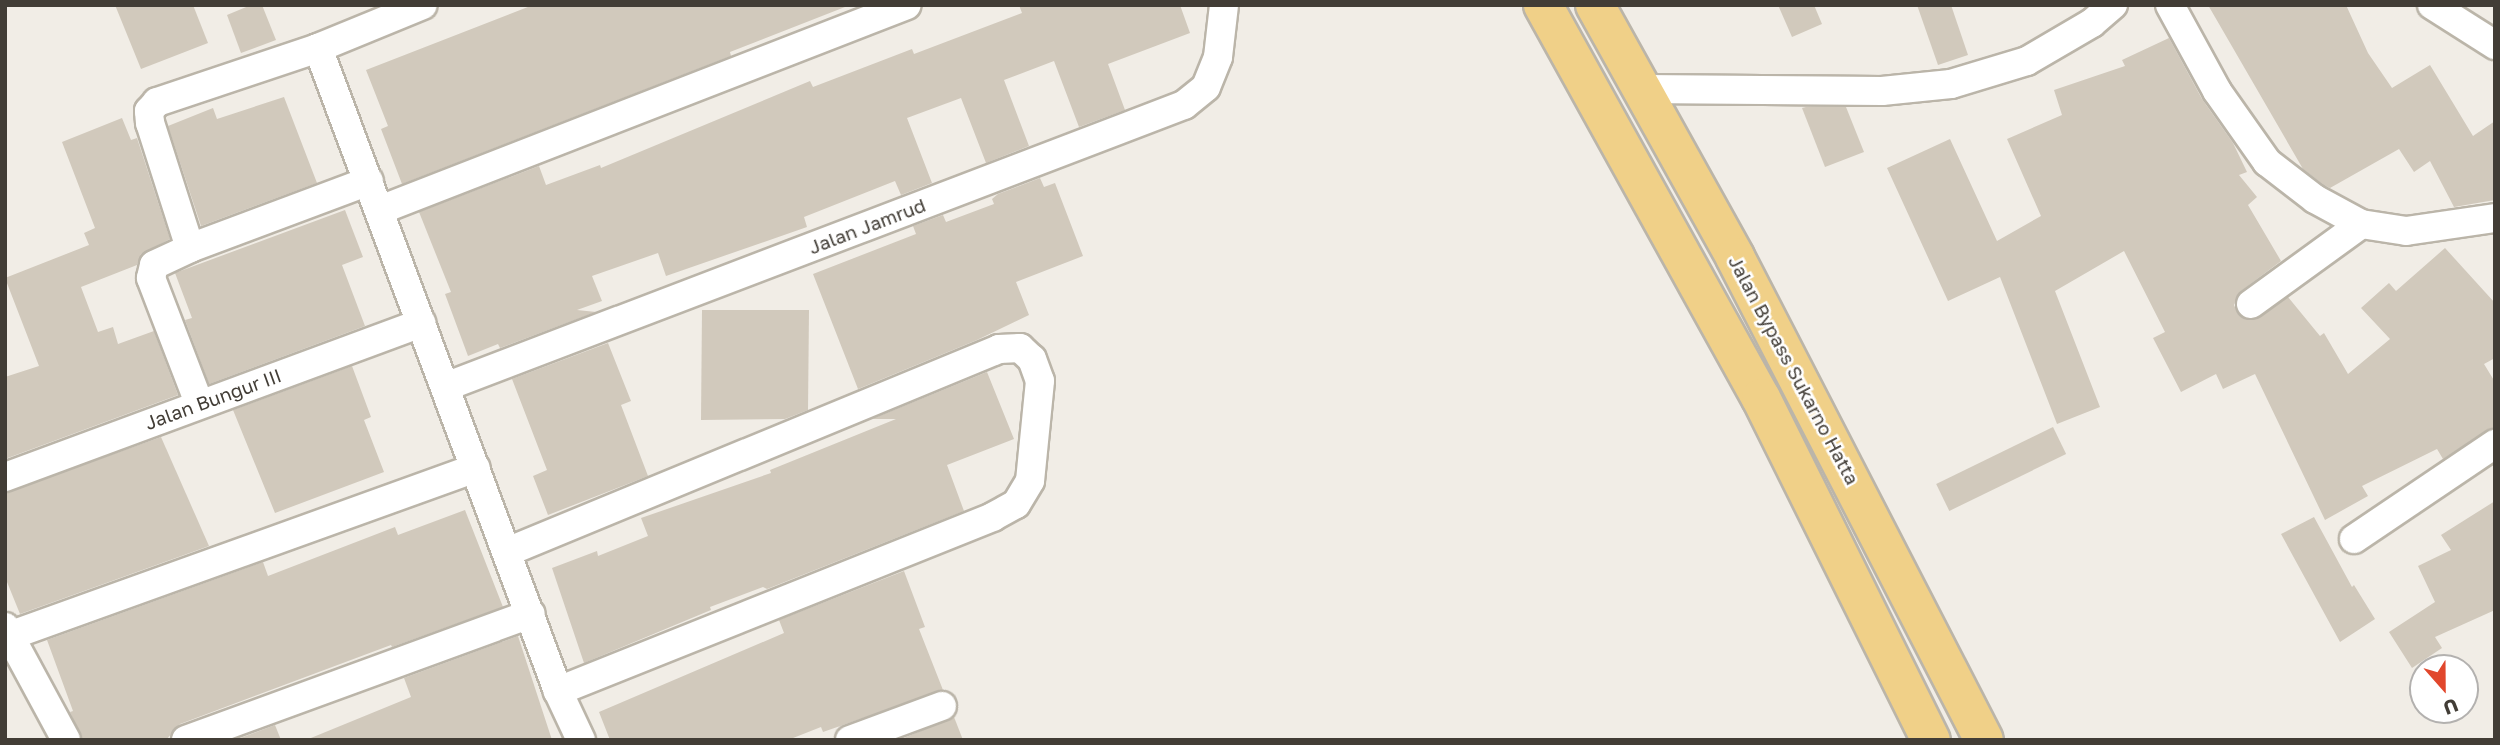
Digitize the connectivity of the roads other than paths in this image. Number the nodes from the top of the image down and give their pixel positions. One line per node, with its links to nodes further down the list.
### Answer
1 (423, 5): 11 (street)
2 (907, 5): 9 (street)
3 (1224, 5): 20 (street, Jalan Jamrud)
4 (1543, 5): 35 (highway)
5 (1595, 5): 12 (highway, Jalan Bypass Sukarno Hatta)
6 (2113, 5): 12 (street)
7 (2170, 5): 16 (street)
8 (2432, 5): 10 (street)
9 (867, 11): 14 (street)
10 (2495, 45)
11 (318, 48): 13 (street); 17 (street)
12 (1643, 89): 36 (highway, Jalan Bypass Sukarno Hatta)
13 (369, 181): 14 (street); 17 (street)
14 (380, 210): 19 (street)
15 (2495, 218): 16 (street)
16 (2361, 224): 18 (street)
17 (190, 248): 21 (street)
18 (2251, 304)
19 (421, 323): 20 (street); 21 (street, Jalan Bungur III)
20 (445, 387): 23 (street)
21 (199, 403): 24 (street, Jalan Bungur III)
22 (2495, 444): 25 (street)
23 (476, 468): 26 (street); 28 (street)
24 (5, 477)
25 (2354, 539)
26 (507, 552): 27 (street); 29 (street)
27 (531, 614): 29 (street); 32 (street)
28 (7, 631): 31 (street)
29 (558, 691): 33 (street)
30 (942, 706): 34 (street)
31 (66, 740)
32 (186, 740)
33 (581, 740)
34 (850, 740)
35 (1931, 740)
36 (1984, 740)

